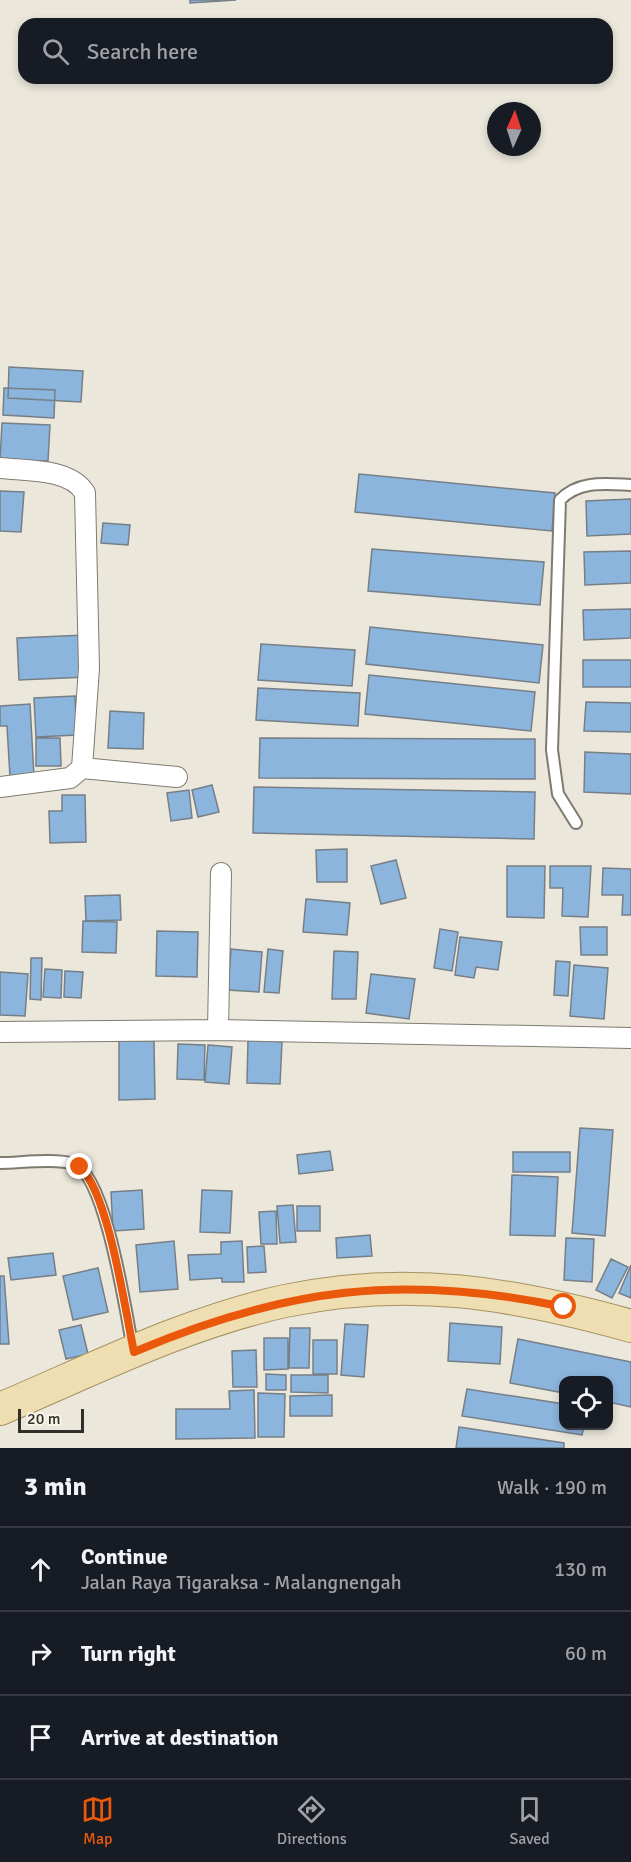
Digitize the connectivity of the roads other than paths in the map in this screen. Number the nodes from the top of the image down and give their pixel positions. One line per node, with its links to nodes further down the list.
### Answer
1 (0, 468): 3 (street)
2 (631, 485): 6 (lane)
3 (82, 768): 4 (street); 5 (street)
4 (177, 777)
5 (0, 787)
6 (576, 823)
7 (221, 873): 8 (street)
8 (218, 1030): 9 (street); 10 (street)
9 (0, 1032)
10 (631, 1038)
11 (0, 1163): 13 (lane)
12 (631, 1326): 13 (main road)
13 (134, 1352): 14 (main road)
14 (0, 1409)

